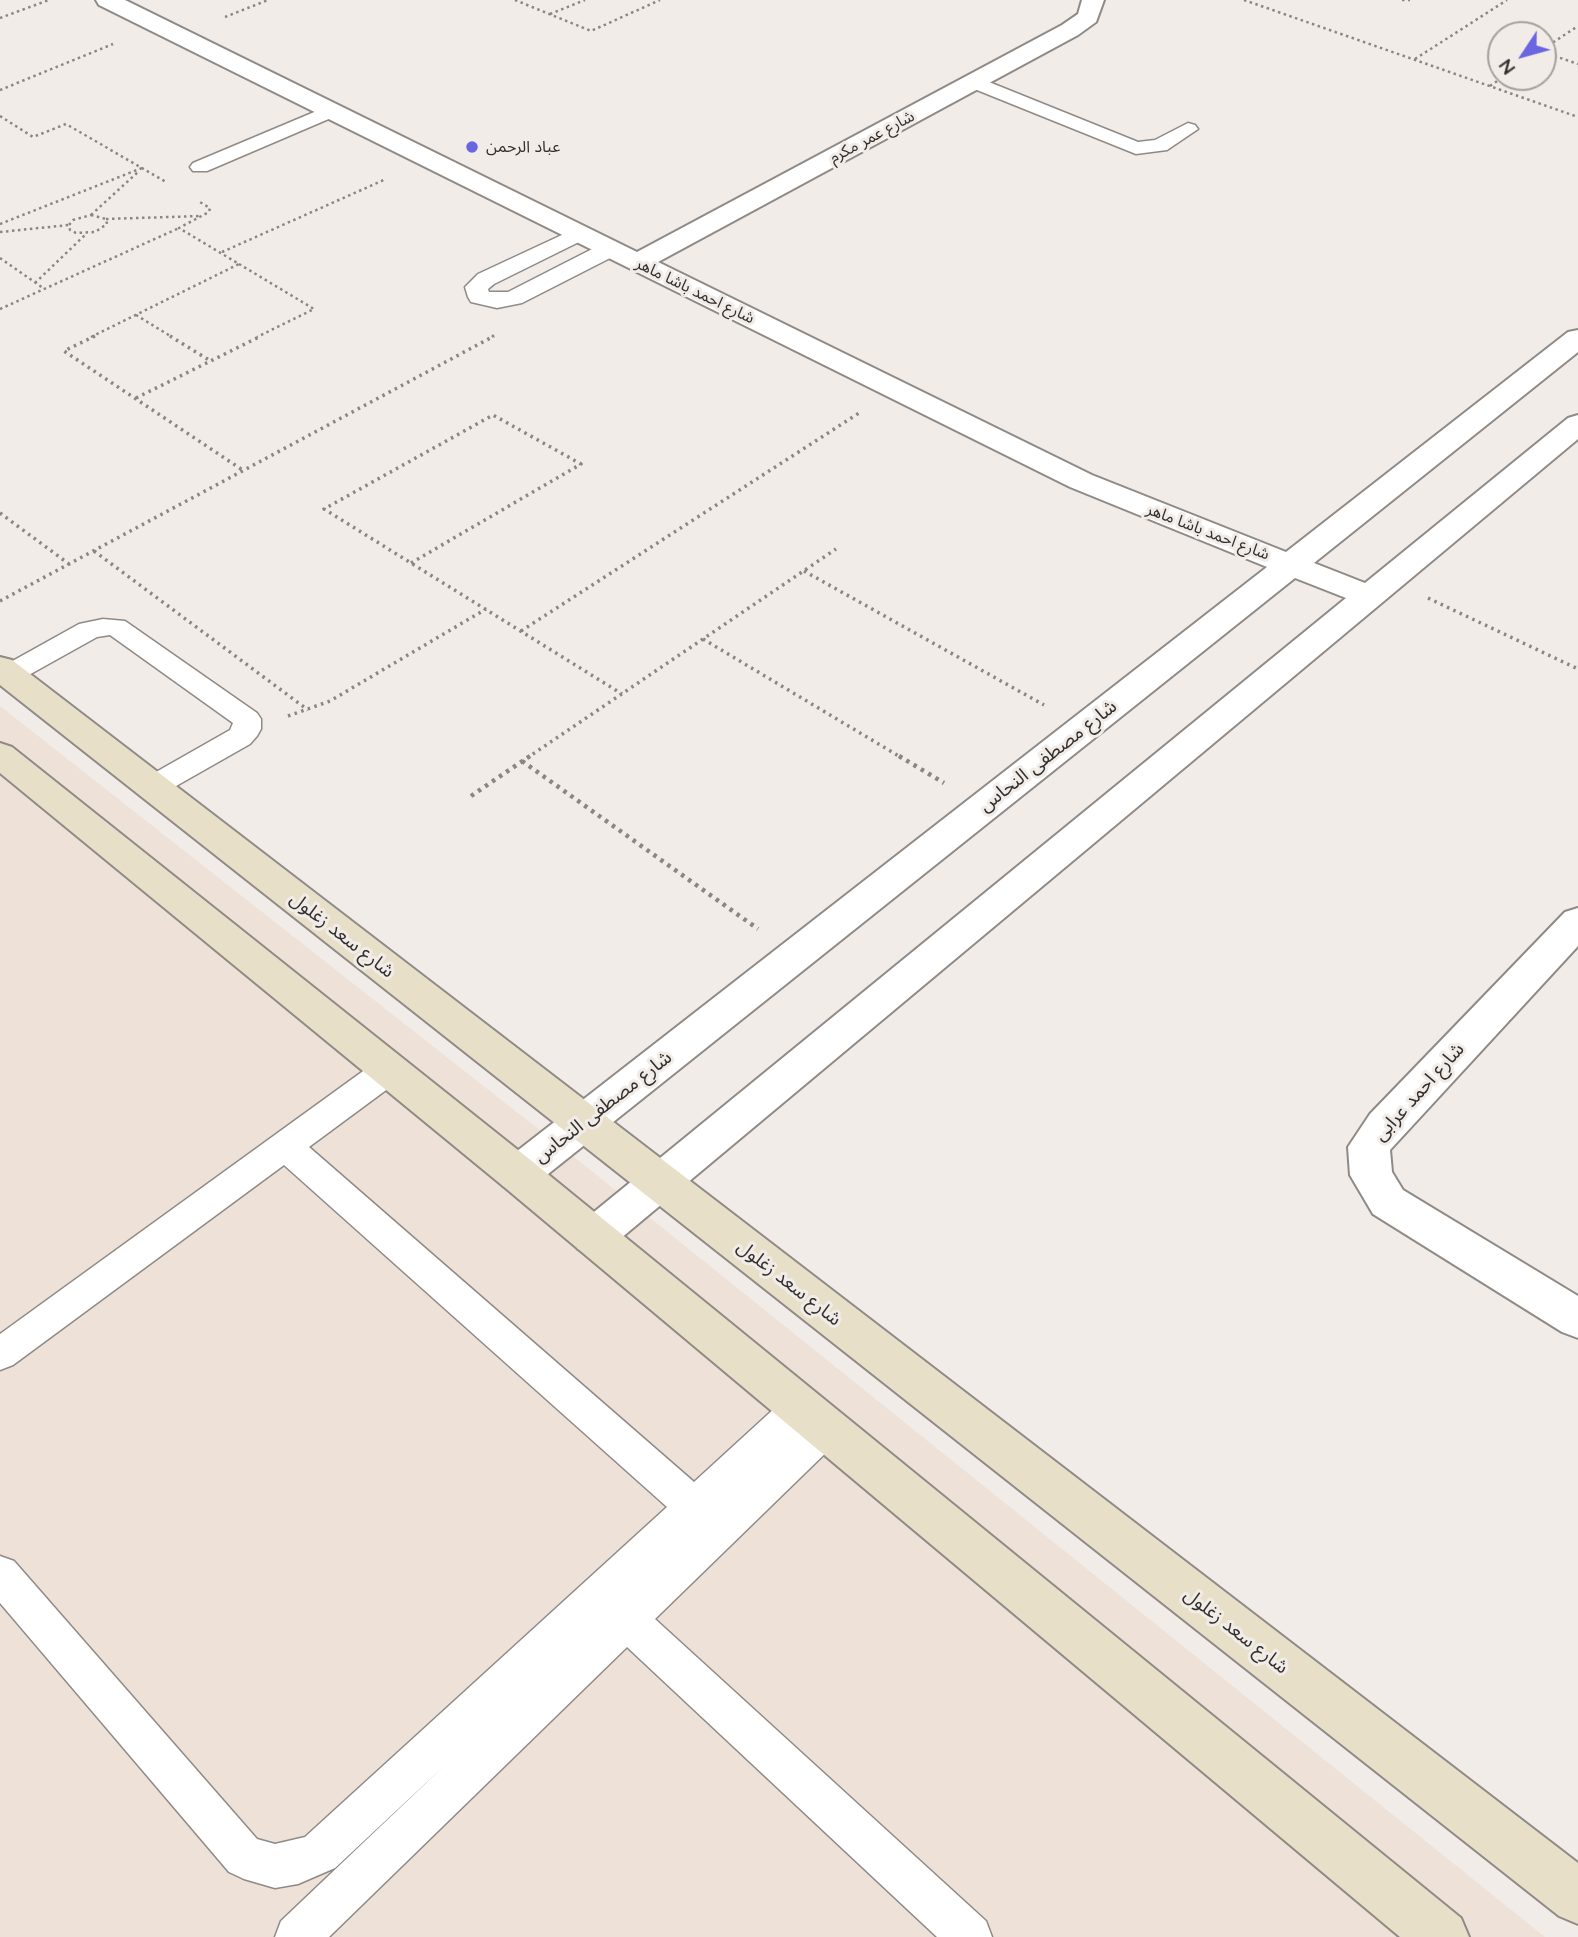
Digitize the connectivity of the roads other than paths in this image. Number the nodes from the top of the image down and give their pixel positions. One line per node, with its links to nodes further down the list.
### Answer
1 (107, 0): 4 (street, شارع احمد باشا ماهر)
2 (1093, 0): 3 (street, شارع عمر مكرم)
3 (974, 82): 5 (lane); 9 (street, شارع عمر مكرم)
4 (331, 111): 6 (lane); 7 (street, شارع احمد باشا ماهر)
5 (1188, 129)
6 (200, 167)
7 (579, 233): 8 (street, شارع احمد باشا ماهر); 8 (lane)
8 (610, 249): 9 (street, شارع احمد باشا ماهر)
9 (638, 262): 12 (street, شارع احمد باشا ماهر)
10 (1578, 338): 12 (street, شارع مصطفى النحاس)
11 (1578, 424): 13 (street)
12 (1291, 564): 13 (street, شارع احمد باشا ماهر); 19 (street, شارع مصطفى النحاس)
13 (1379, 588): 22 (street)
14 (4, 672): 16 (street, شارع سعد زغلول); 16 (lane)
15 (0, 755): 18 (street)
16 (152, 788): 19 (street, شارع سعد زغلول)
17 (1578, 922): 24 (street, شارع احمد عرابى)
18 (388, 1070): 20 (lane); 21 (street)
19 (584, 1123): 21 (street, شارع مصطفى النحاس); 22 (street, شارع سعد زغلول)
20 (285, 1146): 25 (lane); 27 (lane)
21 (517, 1174): 23 (street)
22 (659, 1182): 23 (street); 30 (street, شارع سعد زغلول)
23 (593, 1237): 26 (street)
24 (1578, 1319)
25 (0, 1354)
26 (814, 1418): 27 (lane); 29 (lane); 33 (street)
27 (694, 1507): 28 (lane)
28 (0, 1574)
29 (626, 1619): 31 (lane); 32 (lane)
30 (1578, 1897)
31 (297, 1937)
32 (970, 1937)
33 (1442, 1937)

